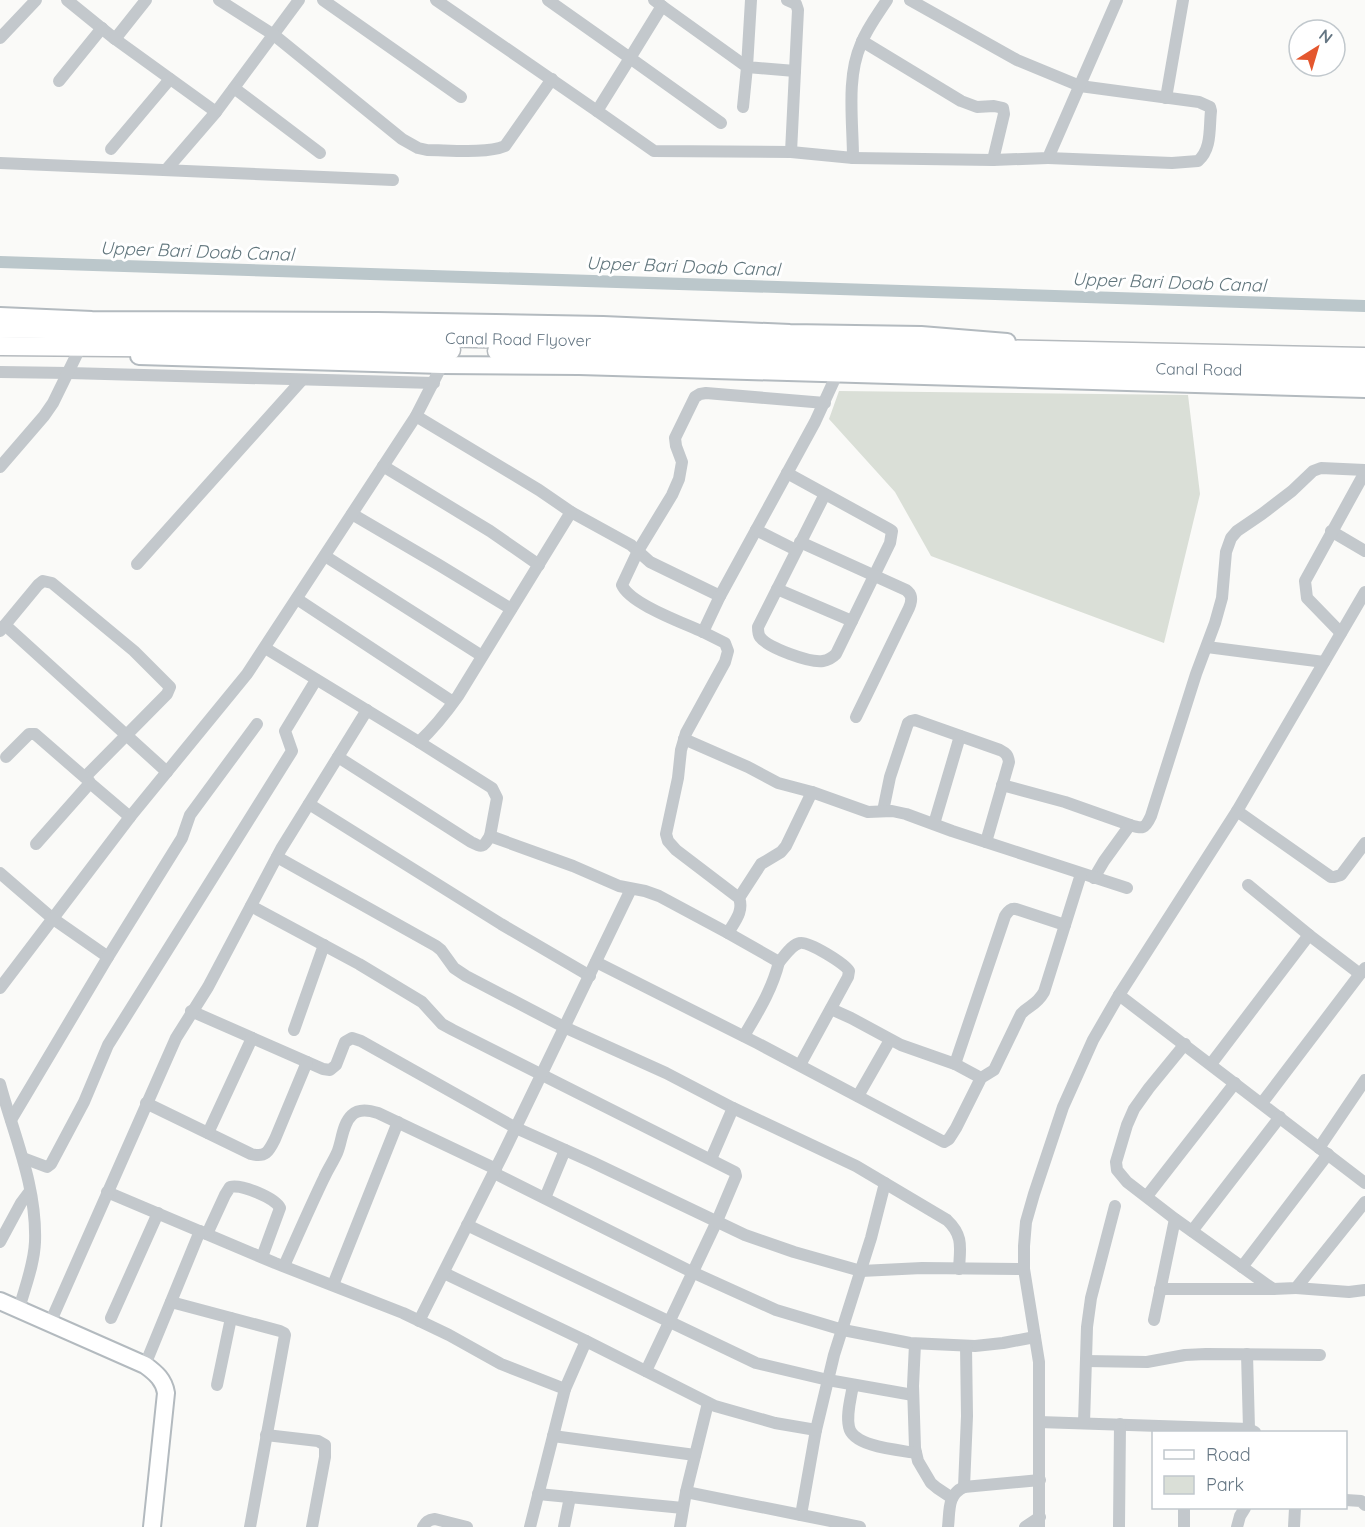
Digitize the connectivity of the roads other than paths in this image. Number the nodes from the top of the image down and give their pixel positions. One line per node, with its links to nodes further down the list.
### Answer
1 (36, 0): 18 (street)
2 (67, 0): 16 (street)
3 (146, 0): 19 (street)
4 (219, 0): 17 (street)
5 (299, 0): 17 (street)
6 (323, 0): 29 (street)
7 (436, 0): 25 (street)
8 (548, 0): 21 (street)
9 (750, 0): 22 (street)
10 (787, 0): 23 (street)
11 (887, 0): 20 (street)
12 (910, 0): 27 (street)
13 (1117, 0): 27 (street)
14 (1183, 0): 30 (street)
15 (658, 3): 21 (street); 22 (street)
16 (102, 28): 19 (street); 26 (street)
17 (274, 35): 25 (street); 28 (street)
18 (0, 38)
19 (115, 39): 24 (street)
20 (861, 41): 38 (street); 40 (street)
21 (630, 58): 32 (street); 34 (street)
22 (747, 67): 23 (street); 31 (street)
23 (795, 71): 36 (street)
24 (170, 79): 33 (street); 35 (street)
25 (552, 80): 32 (street)
26 (59, 81)
27 (1080, 86): 30 (street); 39 (street)
28 (234, 88): 33 (street); 37 (street)
29 (461, 97)
30 (1166, 98): 39 (street)
31 (743, 106)
32 (597, 111): 36 (street)
33 (216, 112): 42 (street)
34 (721, 123)
35 (111, 149)
36 (790, 152): 38 (street)
37 (320, 153)
38 (853, 158): 40 (street)
39 (1048, 158): 40 (street)
40 (993, 160)
41 (0, 163): 42 (street)
42 (166, 170): 43 (street)
43 (393, 180)
44 (0, 316): 48 (street)
45 (0, 328): 50 (main road, Canal Road Flyover)
46 (0, 348): 47 (street); 50 (main road, Canal Road Flyover)
47 (77, 354): 51 (street); 53 (street)
48 (1035, 357): 49 (main road, Canal Road); 50 (main road, Canal Road Flyover); 54 (main road, Canal Road); 55 (street)
49 (1365, 357)
50 (833, 360): 51 (street); 55 (street); 60 (street)
51 (442, 365): 58 (street)
52 (4, 372): 53 (street); 57 (street)
53 (69, 373): 56 (street); 63 (street)
54 (1365, 373)
55 (995, 379): 59 (street)
56 (302, 380): 58 (street); 75 (street)
57 (0, 383)
58 (434, 383): 61 (street)
59 (1365, 389)
60 (825, 403): 65 (street); 73 (street)
61 (416, 416): 62 (street); 67 (street)
62 (383, 466): 68 (street); 76 (street)
63 (0, 467)
64 (1365, 471): 70 (street); 87 (street)
65 (787, 473): 66 (street); 69 (street)
66 (825, 494): 71 (street); 77 (street)
67 (571, 512): 73 (street); 76 (street)
68 (352, 514): 74 (street); 82 (street)
69 (756, 530): 71 (street); 80 (street)
70 (1331, 531): 72 (street); 86 (street)
71 (798, 546): 77 (street); 78 (street)
72 (1365, 550)
73 (638, 551): 80 (street); 85 (street)
74 (325, 555): 81 (street); 89 (street)
75 (137, 564)
76 (539, 565): 82 (street)
77 (874, 576): 83 (street); 94 (street)
78 (777, 589): 83 (street); 83 (street)
79 (1365, 592): 86 (street)
80 (720, 596): 85 (street)
81 (297, 599): 88 (street); 92 (street)
82 (511, 609): 89 (street)
83 (852, 621)
84 (3, 628): 96 (street); 96 (street)
85 (703, 632): 98 (street)
86 (1341, 633): 90 (street)
87 (1207, 647): 90 (street); 111 (street)
88 (265, 648): 91 (street); 102 (street)
89 (482, 656): 92 (street)
90 (1324, 662): 108 (street)
91 (316, 680): 93 (street); 165 (street)
92 (453, 702): 99 (street)
93 (367, 710): 99 (street); 101 (street)
94 (856, 717)
95 (257, 724): 130 (street)
96 (127, 735): 102 (street); 103 (street)
97 (960, 736): 104 (street); 107 (street); 110 (street)
98 (684, 739): 105 (street); 123 (street)
99 (419, 742): 112 (street)
100 (6, 757): 103 (street)
101 (338, 757): 106 (street); 112 (street)
102 (167, 772): 109 (street)
103 (88, 780): 109 (street); 115 (street)
104 (1002, 785): 111 (street); 113 (street)
105 (812, 792): 107 (street); 123 (street)
106 (309, 804): 116 (street); 134 (street)
107 (883, 811): 110 (street)
108 (1237, 811): 114 (street); 136 (street)
109 (130, 818): 125 (street)
110 (934, 824): 113 (street)
111 (1130, 825): 119 (street)
112 (490, 836): 122 (street)
113 (986, 842): 118 (street)
114 (1365, 843)
115 (36, 844)
116 (277, 857): 124 (street); 139 (street)
117 (0, 873): 125 (street)
118 (1081, 874): 119 (street); 126 (street)
119 (1095, 878): 121 (street)
120 (1248, 885): 128 (street)
121 (1127, 888)
122 (631, 889): 127 (street); 131 (street)
123 (739, 898): 127 (street)
124 (251, 906): 129 (street); 138 (street)
125 (52, 918): 130 (street); 135 (street)
126 (1065, 925): 146 (street); 150 (street)
127 (728, 933): 132 (street)
128 (1309, 935): 133 (street); 148 (street)
129 (324, 945): 140 (street); 149 (street)
130 (108, 957): 158 (street)
131 (596, 962): 134 (street); 141 (street)
132 (779, 962): 137 (street); 141 (street)
133 (1362, 971): 156 (street)
134 (590, 976): 139 (street)
135 (0, 988)
136 (1119, 995): 144 (street); 187 (street)
137 (831, 1009): 143 (street); 147 (street)
138 (191, 1011): 142 (street); 155 (street)
139 (564, 1027): 149 (street); 157 (street)
140 (294, 1029)
141 (744, 1036): 147 (street)
142 (252, 1038): 145 (street); 162 (street)
143 (890, 1040): 146 (street); 154 (street)
144 (1185, 1044): 148 (street); 172 (street)
145 (308, 1062): 161 (street); 162 (street)
146 (955, 1064): 150 (street)
147 (800, 1065): 154 (street)
148 (1211, 1065): 152 (street)
149 (542, 1074): 161 (street); 166 (street)
150 (981, 1078): 154 (street)
151 (1365, 1080): 164 (street)
152 (1235, 1083): 156 (street); 172 (street)
153 (0, 1084): 158 (street)
154 (858, 1096)
155 (146, 1103): 162 (street); 171 (street)
156 (1262, 1103): 159 (street)
157 (733, 1108): 166 (street); 168 (street)
158 (6, 1114): 165 (street)
159 (1280, 1118): 164 (street); 181 (street)
160 (398, 1122): 167 (street); 184 (street); 191 (street)
161 (516, 1128): 163 (street); 167 (street)
162 (208, 1133)
163 (565, 1150): 173 (street); 178 (street)
164 (1324, 1151): 169 (street); 185 (street)
165 (23, 1158): 170 (street)
166 (711, 1159): 178 (street)
167 (495, 1171): 173 (street); 179 (street)
168 (885, 1183): 186 (street); 188 (street)
169 (1365, 1183)
170 (30, 1191): 182 (street); 198 (street)
171 (107, 1192): 176 (street); 204 (street)
172 (1147, 1196): 177 (street)
173 (545, 1198): 189 (street)
174 (1365, 1202): 192 (street)
175 (1115, 1206): 212 (street)
176 (158, 1213): 180 (street); 199 (street)
177 (1175, 1219): 181 (street); 193 (street)
178 (717, 1221): 188 (street); 189 (street)
179 (467, 1225): 190 (street); 203 (street)
180 (204, 1232): 183 (street); 183 (street); 197 (street)
181 (1192, 1232): 185 (street)
182 (0, 1242)
183 (262, 1257): 184 (street)
184 (284, 1266): 191 (street)
185 (1242, 1266): 194 (street)
186 (959, 1269): 187 (street); 188 (street)
187 (1024, 1269): 206 (street)
188 (861, 1271): 205 (street)
189 (692, 1272): 203 (street); 205 (street)
190 (444, 1273): 202 (street); 207 (street)
191 (333, 1285): 202 (street)
192 (1296, 1288): 194 (street); 195 (street)
193 (1160, 1289): 194 (street); 201 (street)
194 (1273, 1289)
195 (1365, 1290)
196 (0, 1301): 198 (street)
197 (171, 1302): 200 (street); 213 (street)
198 (19, 1309): 204 (street)
199 (111, 1318)
200 (231, 1318): 216 (street); 227 (street)
201 (1154, 1320)
202 (419, 1321): 218 (street)
203 (669, 1322): 214 (street); 215 (street)
204 (50, 1323): 213 (street)
205 (843, 1330): 208 (street); 215 (street)
206 (1035, 1337): 209 (street); 221 (street)
207 (586, 1341): 214 (street); 218 (street)
208 (915, 1344): 209 (street); 219 (street)
209 (966, 1346): 232 (street)
210 (1247, 1354): 211 (street); 212 (street); 226 (street)
211 (1320, 1355)
212 (1086, 1361): 222 (street)
213 (145, 1365): 245 (street)
214 (646, 1371): 220 (street)
215 (828, 1380): 217 (street); 225 (street)
216 (217, 1385)
217 (853, 1385): 219 (street); 229 (street)
218 (565, 1389): 228 (street)
219 (913, 1395): 229 (street)
220 (708, 1403): 225 (street); 230 (street)
221 (1039, 1422): 222 (street); 231 (street)
222 (1084, 1423): 223 (street)
223 (1120, 1424): 224 (street); 256 (street)
224 (1183, 1429): 226 (street)
225 (816, 1430): 243 (street)
226 (1252, 1431)
227 (266, 1435): 246 (street); 247 (street)
228 (553, 1436): 230 (street); 234 (street)
229 (916, 1453): 236 (street)
230 (695, 1455): 233 (street)
231 (1040, 1480): 232 (street); 244 (street)
232 (964, 1487): 236 (street)
233 (686, 1492): 239 (street); 243 (street)
234 (538, 1494): 235 (street); 250 (street)
235 (570, 1497): 239 (street); 251 (street)
236 (952, 1498): 254 (street)
237 (1347, 1500): 238 (street)
238 (1365, 1505)
239 (683, 1509): 252 (street)
240 (1184, 1509): 257 (street)
241 (1244, 1509): 258 (street)
242 (1295, 1509): 259 (street)
243 (801, 1515): 253 (street)
244 (1040, 1522): 255 (street)
245 (152, 1527)
246 (250, 1527)
247 (312, 1527)
248 (423, 1527): 249 (street)
249 (467, 1527)
250 (530, 1527)
251 (564, 1527)
252 (680, 1527)
253 (860, 1527)
254 (948, 1527)
255 (1025, 1527)
256 (1119, 1527)
257 (1184, 1527)
258 (1237, 1527)
259 (1294, 1527)

